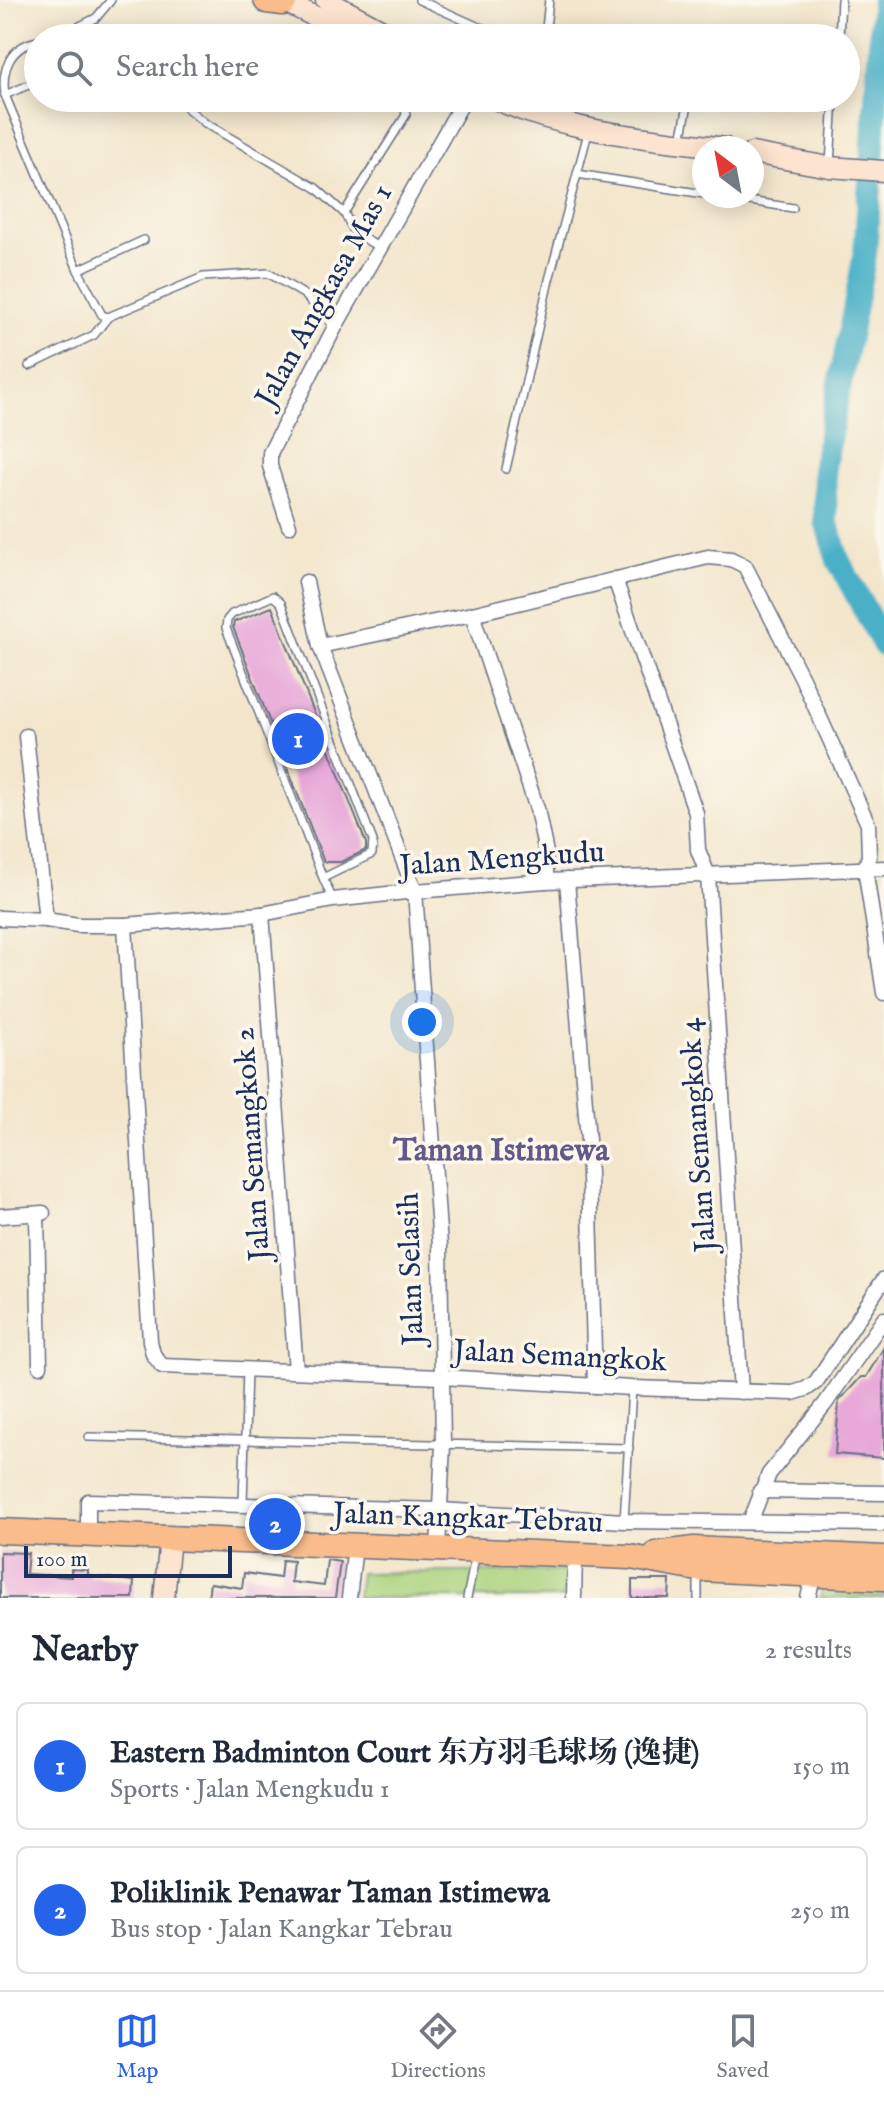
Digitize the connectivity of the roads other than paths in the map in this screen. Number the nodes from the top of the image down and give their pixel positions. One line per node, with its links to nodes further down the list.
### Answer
1 (111, 0): 7 (lane)
2 (326, 0): 9 (street)
3 (419, 0): 10 (lane)
4 (549, 0): 11 (lane)
5 (841, 0): 12 (lane)
6 (277, 1): 8 (street)
7 (84, 24)
8 (328, 24)
9 (371, 24)
10 (472, 24)
11 (546, 24)
12 (840, 24)
13 (24, 47): 15 (lane)
14 (24, 87): 15 (lane)
15 (5, 95): 35 (lane)
16 (192, 112): 32 (lane)
17 (406, 112): 32 (lane)
18 (457, 112): 34 (street, Jalan Angkasa Mas 1)
19 (551, 112): 22 (street)
20 (687, 112): 23 (lane)
21 (833, 112): 26 (lane)
22 (589, 127): 23 (street); 28 (lane)
23 (681, 142): 24 (street)
24 (692, 144)
25 (764, 155): 26 (street)
26 (829, 167): 27 (street)
27 (875, 170)
28 (577, 174): 29 (lane); 39 (lane)
29 (692, 192)
30 (764, 203): 31 (lane)
31 (793, 208)
32 (344, 213): 34 (lane)
33 (144, 240): 35 (lane)
34 (380, 248): 37 (street, Jalan Angkasa Mas 1)
35 (78, 270): 36 (lane)
36 (108, 317): 37 (lane); 38 (lane)
37 (335, 327): 40 (street, Jalan Angkasa Mas 1)
38 (29, 366)
39 (506, 469)
40 (289, 526)
41 (615, 579): 43 (street); 46 (street); 48 (street, Jalan Semangkok 4)
42 (306, 582): 44 (street, Jalan Selasih)
43 (472, 614): 44 (street); 51 (street)
44 (320, 646): 52 (street, Jalan Selasih)
45 (26, 736): 56 (street)
46 (865, 868): 47 (street, Jalan Mengkudu); 48 (street, Jalan Mengkudu); 58 (street)
47 (884, 868)
48 (708, 875): 50 (street, Jalan Mengkudu); 68 (street, Jalan Semangkok 4)
49 (323, 878): 49 (lane); 53 (lane)
50 (567, 880): 51 (street, Jalan Mengkudu); 66 (street)
51 (546, 881): 52 (street, Jalan Mengkudu)
52 (415, 891): 53 (street, Jalan Mengkudu); 65 (street, Jalan Selasih)
53 (333, 900): 54 (street, Jalan Mengkudu)
54 (262, 914): 57 (street, Jalan Mengkudu); 64 (street, Jalan Semangkok 2)
55 (0, 918): 56 (street, Jalan Mengkudu)
56 (46, 920): 57 (street, Jalan Mengkudu)
57 (125, 925): 63 (street, Jalan Semangkok)
58 (884, 993)
59 (0, 1216): 62 (street)
60 (884, 1279): 68 (street, Jalan Semangkok)
61 (884, 1319): 73 (street)
62 (40, 1366)
63 (247, 1370): 64 (street, Jalan Semangkok); 70 (lane)
64 (296, 1371): 65 (street, Jalan Semangkok)
65 (441, 1377): 66 (street, Jalan Semangkok); 71 (street, Jalan Selasih)
66 (595, 1386): 67 (street, Jalan Semangkok)
67 (632, 1388): 68 (street, Jalan Semangkok); 72 (lane)
68 (741, 1392)
69 (89, 1437): 70 (lane)
70 (245, 1440): 71 (lane); 75 (lane)
71 (443, 1445): 72 (lane); 76 (street, Jalan Selasih)
72 (629, 1448): 77 (lane)
73 (760, 1491): 74 (street); 78 (street)
74 (884, 1493)
75 (243, 1503): 76 (street); 82 (street)
76 (440, 1510): 77 (street); 85 (street, Jalan Selasih)
77 (624, 1521): 79 (street)
78 (750, 1522): 79 (street); 80 (street)
79 (728, 1523): 87 (street)
80 (884, 1524)
81 (0, 1531): 82 (main road, Jalan Kangkar Tebrau)
82 (88, 1535): 83 (main road, Jalan Kangkar Tebrau)
83 (170, 1538): 84 (main road, Jalan Kangkar Tebrau); 94 (street)
84 (355, 1546): 85 (main road, Jalan Kangkar Tebrau); 95 (street)
85 (438, 1549): 86 (main road, Jalan Kangkar Tebrau)
86 (477, 1551): 88 (main road, Jalan Kangkar Tebrau); 96 (lane)
87 (729, 1551): 89 (main road); 90 (main road)
88 (575, 1555): 89 (main road, Jalan Kangkar Tebrau); 97 (street)
89 (630, 1557): 91 (main road, Jalan Kangkar Tebrau)
90 (884, 1558)
91 (698, 1569): 93 (main road, Jalan Kangkar Tebrau); 98 (lane)
92 (884, 1578): 93 (main road, Jalan Kangkar Tebrau)
93 (811, 1586)
94 (164, 1598)
95 (349, 1598)
96 (467, 1598)
97 (574, 1598)
98 (698, 1598)

